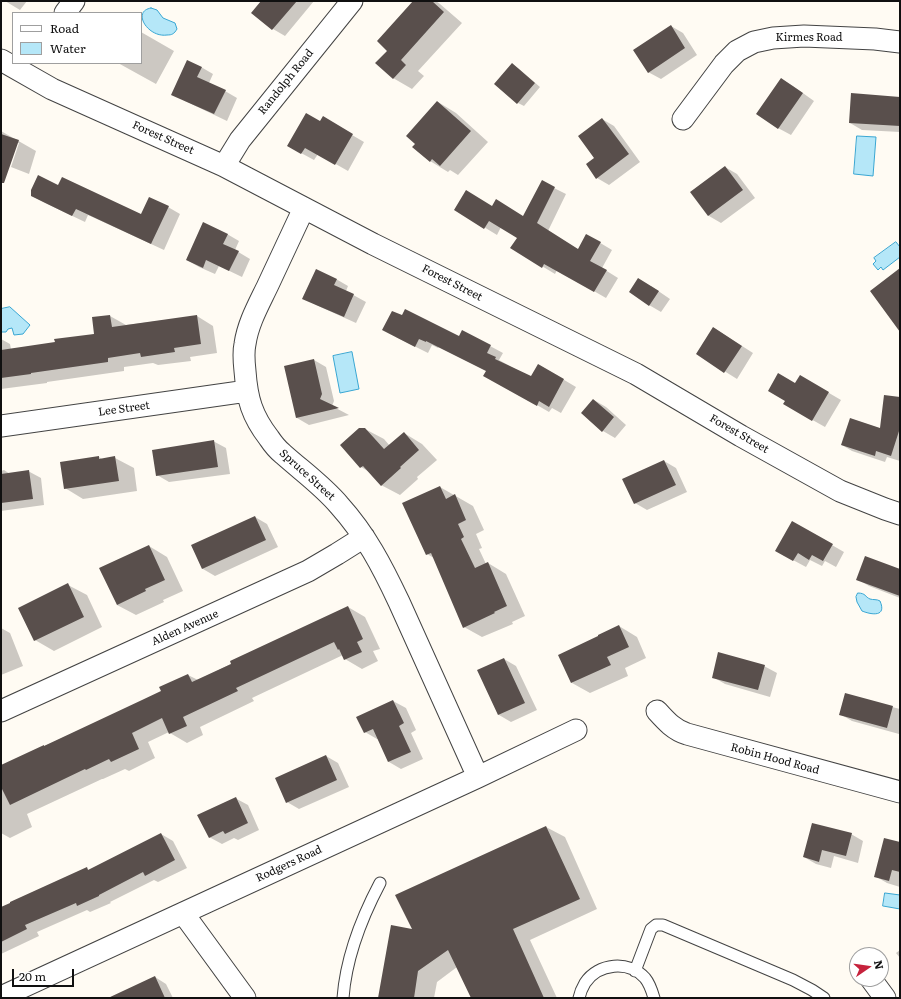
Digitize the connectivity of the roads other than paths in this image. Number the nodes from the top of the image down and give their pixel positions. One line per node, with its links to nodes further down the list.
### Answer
1 (74, 1): 3 (street)
2 (352, 1): 10 (street, Randolph Road)
3 (66, 12)
4 (900, 42): 9 (street, Kirmes Road)
5 (1, 60): 6 (street, Forest Street)
6 (12, 64)
7 (13, 64): 8 (street, Forest Street)
8 (29, 69): 10 (street, Forest Street)
9 (683, 120)
10 (224, 166): 11 (street, Forest Street)
11 (304, 208): 12 (street, Spruce Street); 14 (street, Forest Street)
12 (247, 390): 13 (street, Lee Street); 15 (street, Spruce Street)
13 (1, 426)
14 (900, 514)
15 (364, 537): 16 (street, Alden Avenue); 19 (street, Spruce Street)
16 (1, 711)
17 (657, 711): 20 (street, Robin Hood Road)
18 (576, 730): 19 (street, Rodgers Road)
19 (478, 777): 22 (street, Rodgers Road)
20 (900, 792)
21 (380, 883): 27 (lane)
22 (183, 913): 25 (street, Rodgers Road); 26 (street)
23 (635, 971): 28 (lane); 29 (lane); 30 (lane)
24 (877, 987): 31 (street)
25 (1, 996)
26 (245, 998)
27 (343, 998)
28 (579, 998)
29 (654, 998)
30 (824, 998)
31 (885, 998)

